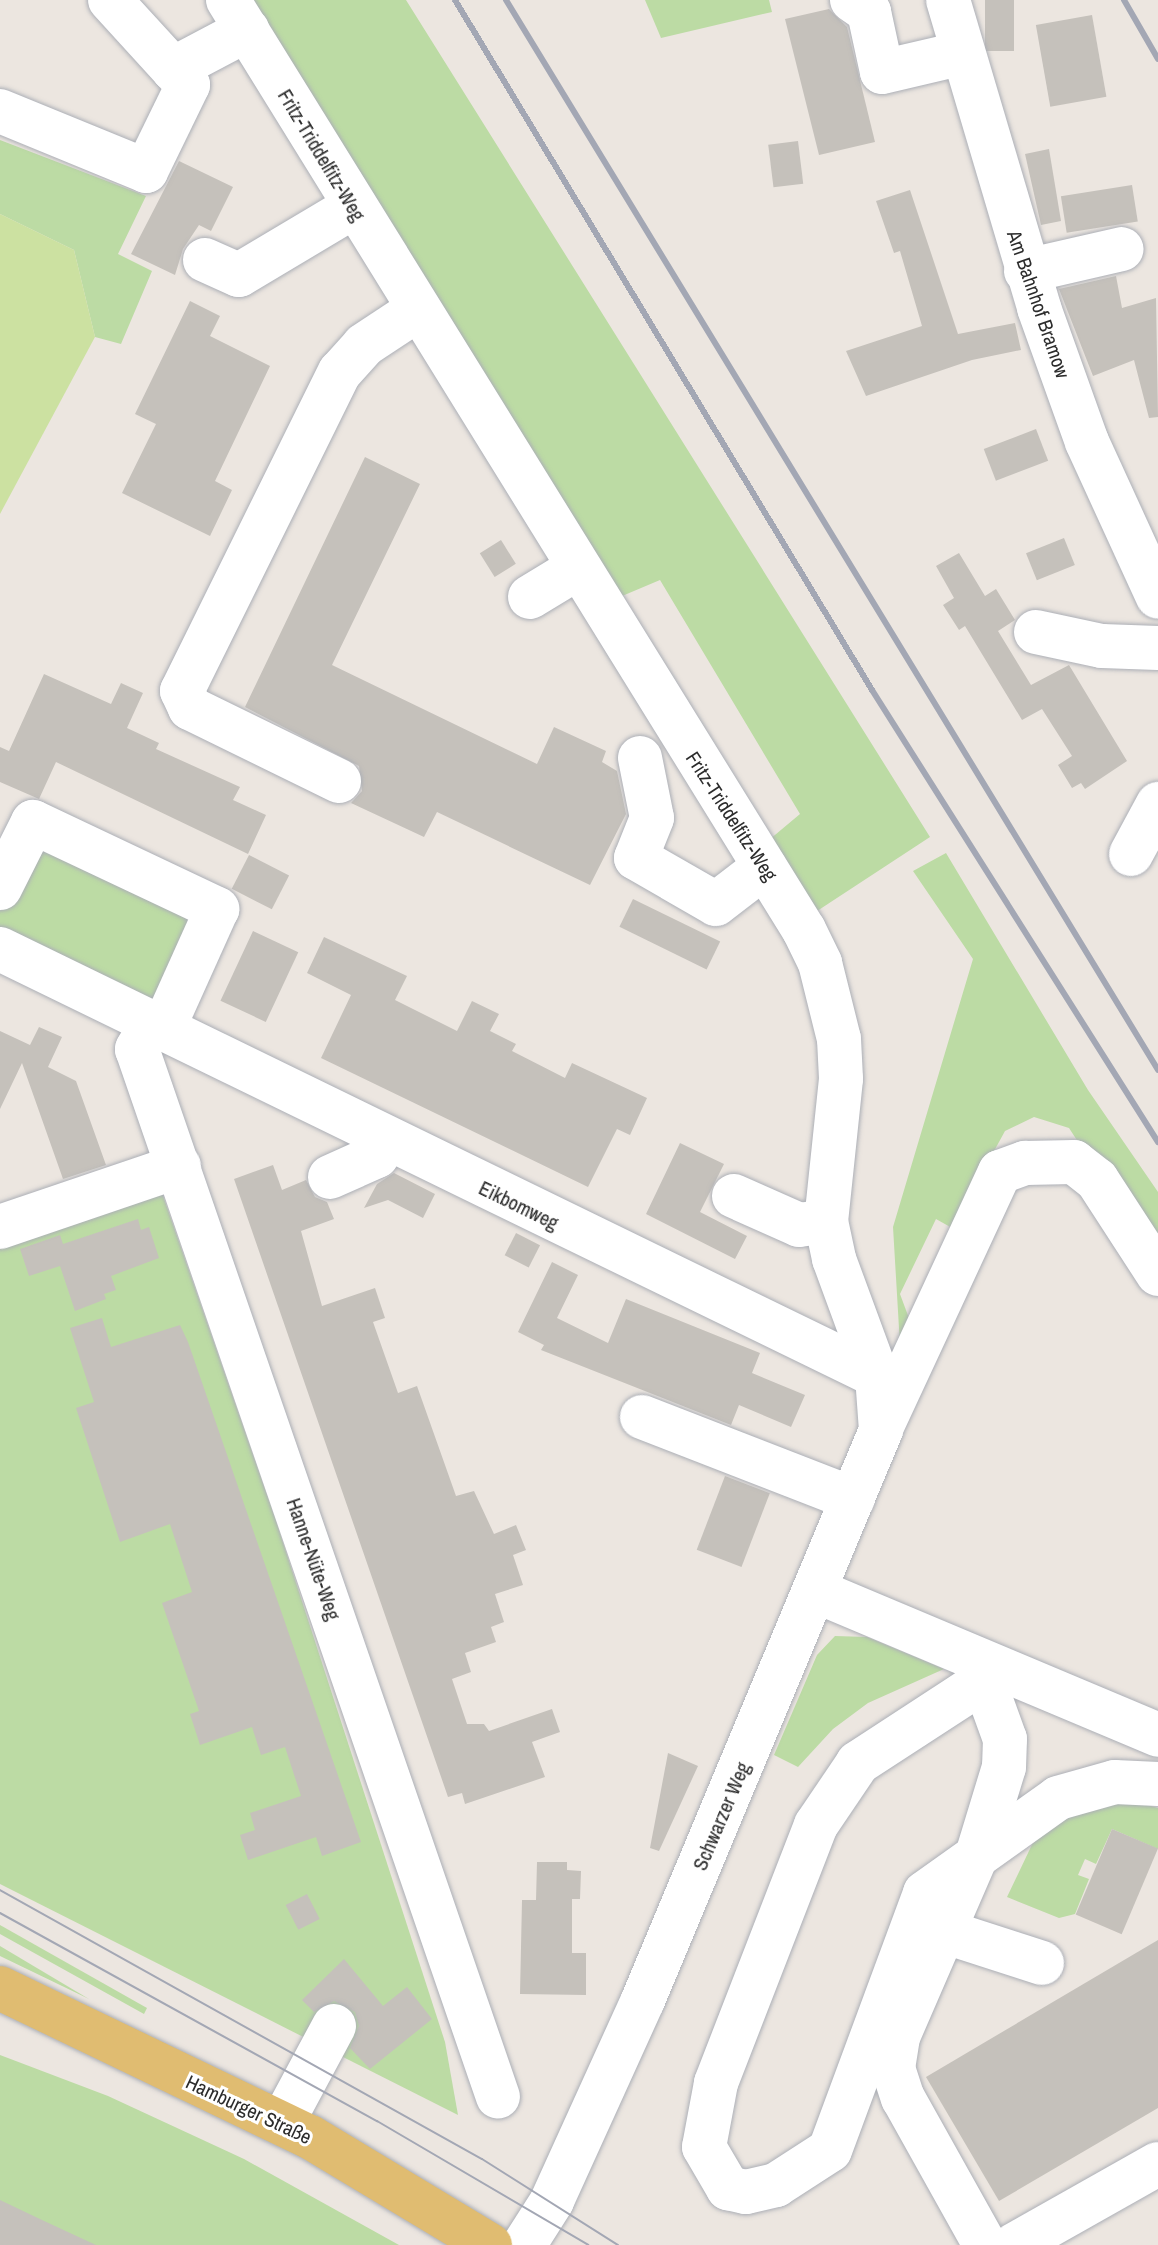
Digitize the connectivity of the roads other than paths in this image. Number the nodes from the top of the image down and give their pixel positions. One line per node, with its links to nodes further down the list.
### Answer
1 (110, 0): 6 (street)
2 (852, 0): 5 (street)
3 (948, 0): 5 (street, Am Bahnhof Bramow)
4 (237, 15): 6 (street); 8 (street, Fritz-Triddelfitz-Weg)
5 (963, 53): 11 (street, Am Bahnhof Bramow)
6 (173, 69): 7 (street)
7 (0, 111)
8 (353, 207): 10 (street); 12 (street, Fritz-Triddelfitz-Weg)
9 (1122, 249): 11 (street)
10 (205, 260)
11 (1026, 271): 15 (street, Am Bahnhof Bramow)
12 (417, 310): 13 (street, Fritz-Triddelfitz-Weg); 19 (street)
13 (576, 569): 14 (street); 22 (street, Fritz-Triddelfitz-Weg)
14 (530, 597)
15 (1158, 597)
16 (1036, 632): 17 (street)
17 (1158, 648)
18 (640, 758): 22 (street)
19 (339, 781)
20 (1158, 804): 21 (street)
21 (1131, 854)
22 (764, 867): 30 (street, Fritz-Triddelfitz-Weg)
23 (0, 888): 25 (street)
24 (0, 949): 25 (street, Eikbomweg)
25 (157, 1026): 26 (street, Eikbomweg); 27 (street, Hanne-Nüte-Weg)
26 (386, 1139): 28 (street); 33 (street, Eikbomweg)
27 (179, 1166): 31 (street); 46 (street, Hanne-Nüte-Weg)
28 (330, 1177)
29 (734, 1196): 30 (street)
30 (826, 1221): 33 (street, Fritz-Triddelfitz-Weg)
31 (0, 1227)
32 (1158, 1274): 35 (street)
33 (877, 1376): 35 (street, Schwarzer Weg)
34 (642, 1417): 36 (street)
35 (881, 1430): 36 (street, Schwarzer Weg)
36 (853, 1499): 37 (street, Schwarzer Weg)
37 (816, 1591): 38 (street); 50 (street, Schwarzer Weg)
38 (976, 1659): 39 (street); 41 (street); 41 (street)
39 (1158, 1735)
40 (1158, 1784): 41 (street)
41 (978, 1852): 42 (street)
42 (943, 1931): 43 (street); 51 (street)
43 (1042, 1963)
44 (0, 1988): 47 (main road, Hamburger Straße)
45 (334, 2026): 47 (street)
46 (498, 2097)
47 (282, 2123): 49 (main road, Hamburger Straße)
48 (1158, 2164): 52 (street)
49 (490, 2245)
50 (524, 2245)
51 (985, 2245)
52 (1014, 2245)

